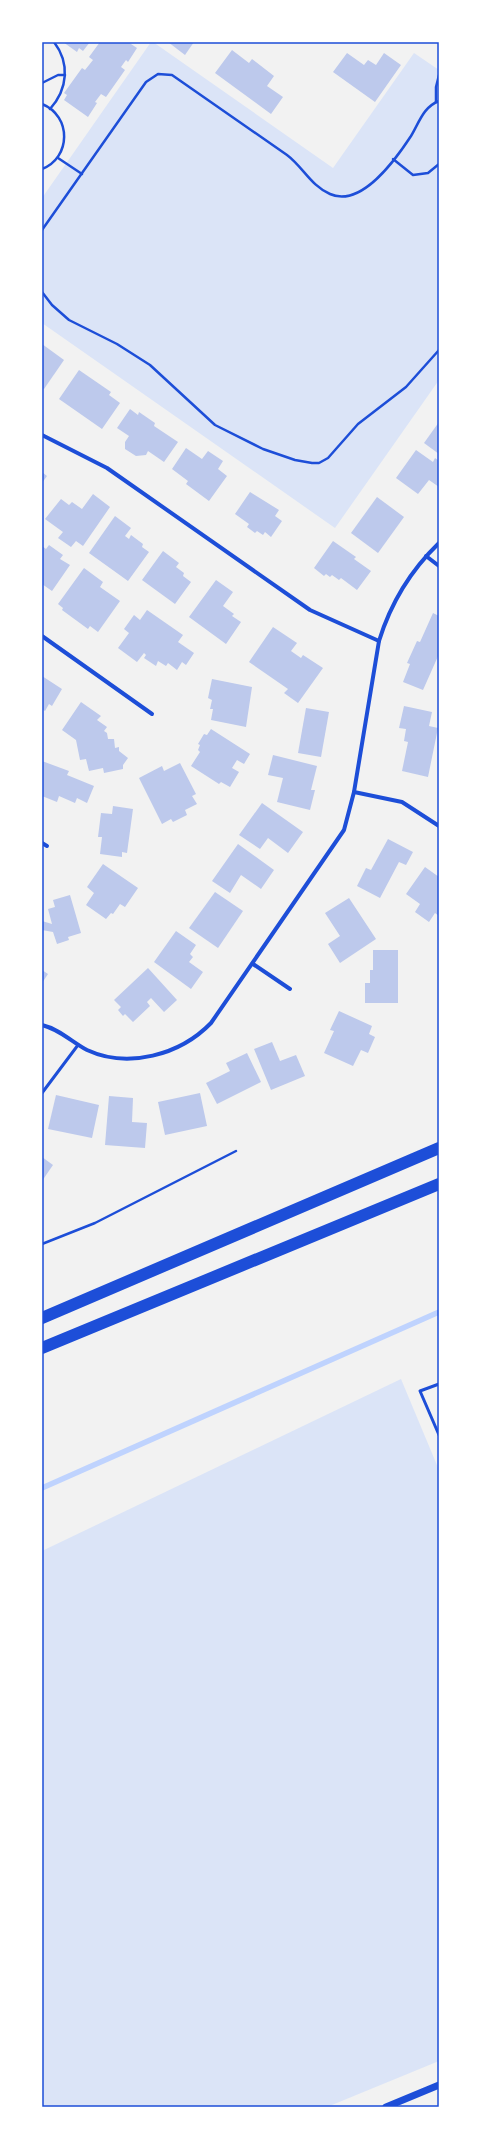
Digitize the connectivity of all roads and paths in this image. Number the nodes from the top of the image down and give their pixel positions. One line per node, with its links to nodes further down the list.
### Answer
1 (54, 42): 2 (path)
2 (65, 75): 4 (path); 7 (path)
3 (439, 75): 5 (path)
4 (42, 83)
5 (438, 102): 9 (path)
6 (42, 104): 7 (path)
7 (50, 109): 8 (path)
8 (58, 158): 11 (path); 12 (path)
9 (394, 159): 10 (path); 12 (path)
10 (439, 164)
11 (42, 170)
12 (82, 174): 13 (path)
13 (42, 230)
14 (42, 292): 15 (path)
15 (439, 350)
16 (42, 434): 21 (street)
17 (439, 543): 18 (street)
18 (426, 556): 19 (street); 21 (street)
19 (439, 566)
20 (42, 636): 22 (street)
21 (379, 641): 23 (street)
22 (152, 714)
23 (354, 792): 24 (street); 27 (street)
24 (439, 826)
25 (42, 843): 26 (street)
26 (47, 846)
27 (253, 964): 28 (street); 30 (street)
28 (290, 989)
29 (42, 1025): 30 (street)
30 (78, 1045): 31 (lane)
31 (42, 1093)
32 (439, 1148): 36 (highway)
33 (236, 1151): 35 (path)
34 (439, 1184): 37 (highway)
35 (42, 1244)
36 (42, 1318)
37 (42, 1349)
38 (439, 1384): 39 (lane)
39 (439, 1435)
40 (439, 2085): 41 (street)
41 (386, 2107)

